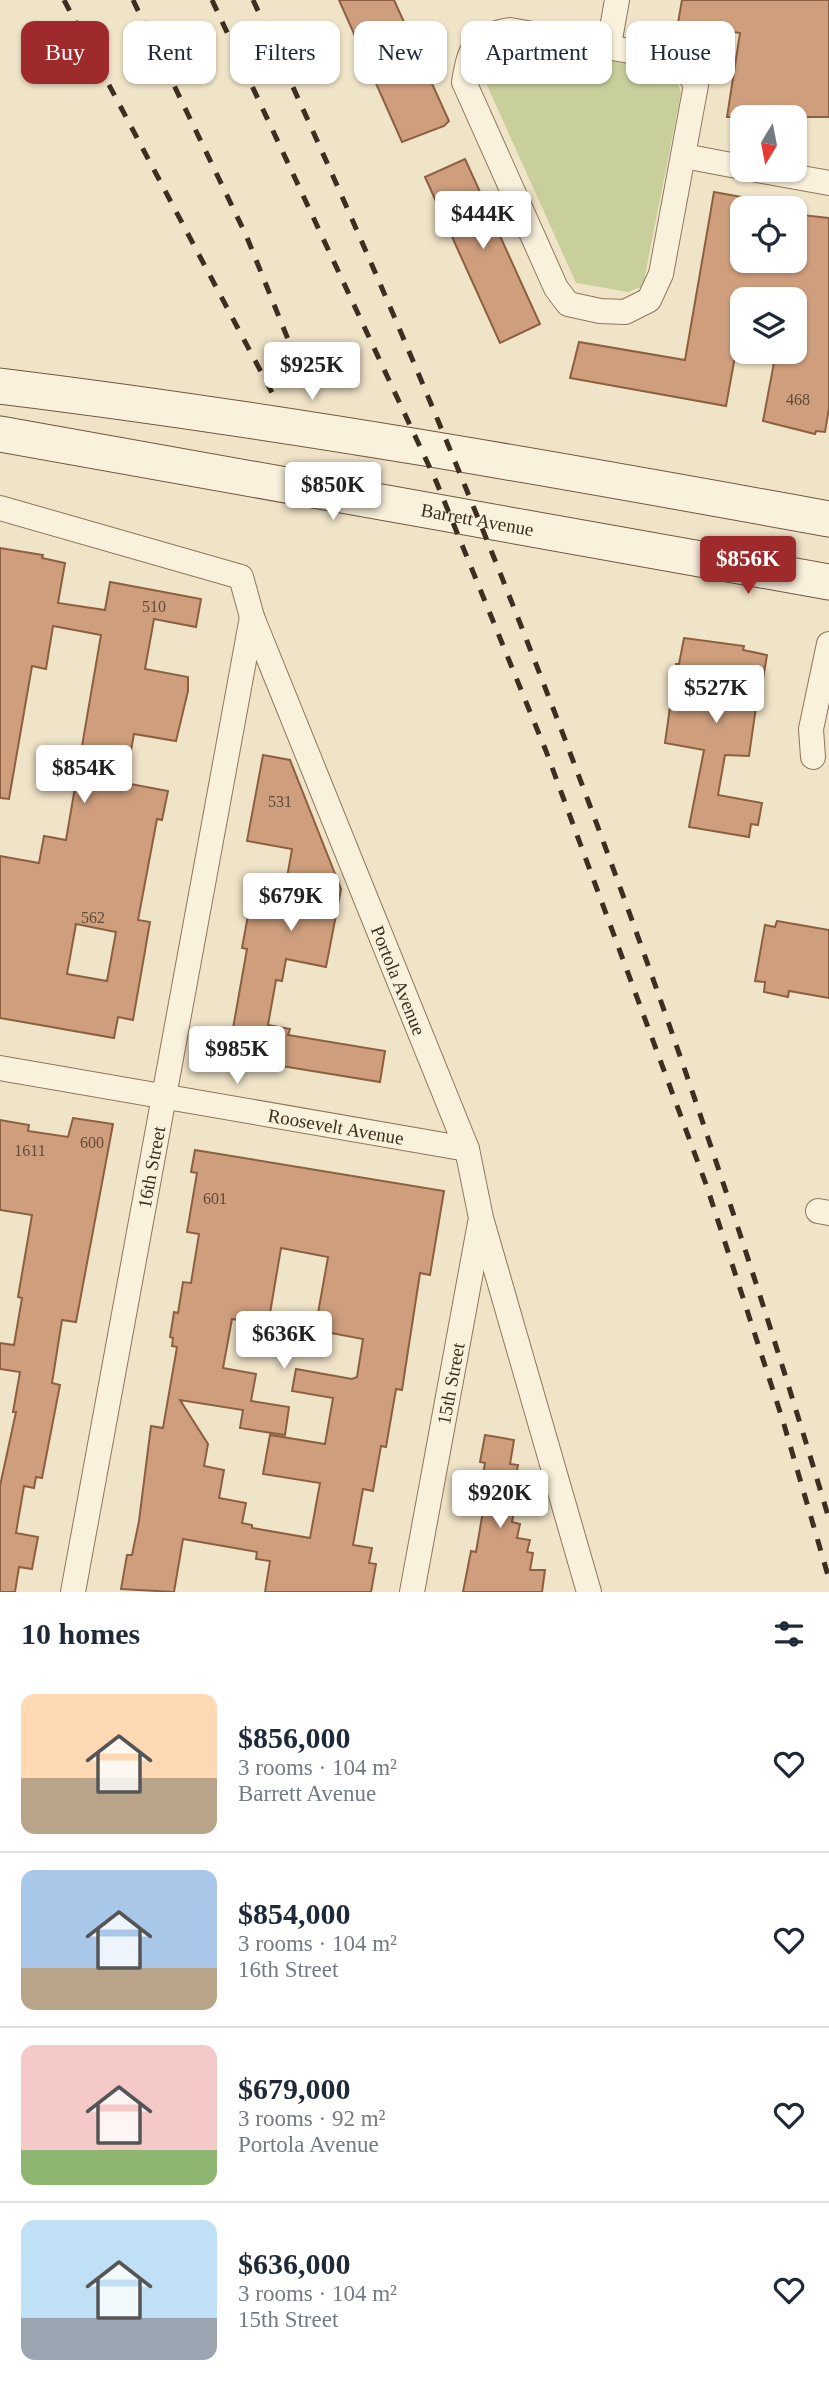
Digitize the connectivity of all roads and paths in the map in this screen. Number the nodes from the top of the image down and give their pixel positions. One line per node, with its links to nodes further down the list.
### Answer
1 (617, 0): 2 (street)
2 (612, 25)
3 (612, 46): 5 (street)
4 (465, 84): 5 (street)
5 (684, 156): 6 (street)
6 (730, 165)
7 (807, 179): 8 (street)
8 (829, 183)
9 (0, 386): 12 (main road)
10 (0, 434): 13 (main road, Barrett Avenue)
11 (0, 509): 14 (street, Portola Avenue)
12 (829, 519)
13 (829, 582)
14 (252, 617): 18 (street, 16th Street); 19 (street, Portola Avenue)
15 (829, 644): 16 (street)
16 (813, 757)
17 (0, 1068): 18 (street, Roosevelt Avenue)
18 (163, 1096): 19 (street, Roosevelt Avenue); 21 (street, 16th Street)
19 (467, 1149): 20 (street, Portola Avenue)
20 (481, 1219): 22 (street, 15th Street); 23 (street, Portola Avenue)
21 (73, 1592)
22 (412, 1592)
23 (589, 1592)

